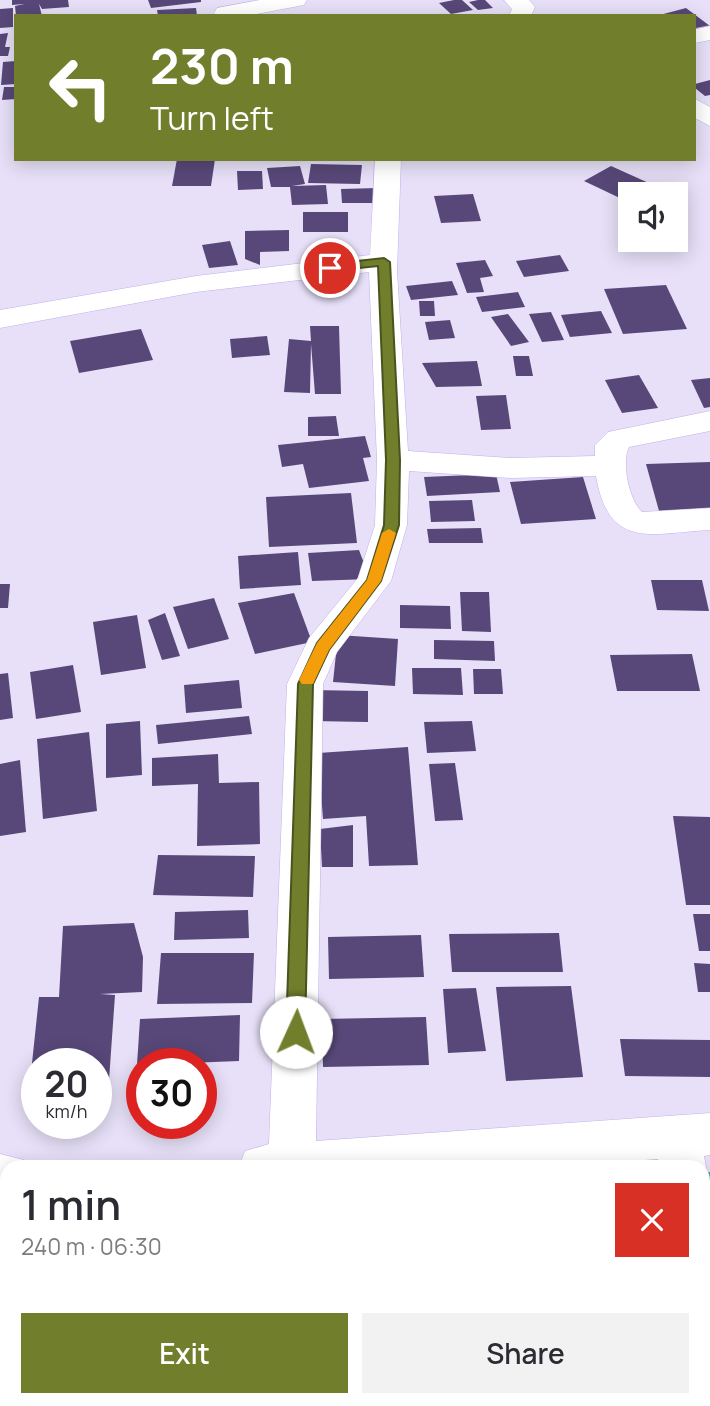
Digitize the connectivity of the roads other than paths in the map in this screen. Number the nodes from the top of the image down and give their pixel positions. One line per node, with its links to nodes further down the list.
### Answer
1 (296, 0): 3 (street)
2 (515, 0): 4 (street)
3 (223, 10)
4 (521, 14)
5 (696, 107): 6 (street)
6 (710, 119)
7 (388, 161): 8 (street)
8 (384, 262): 9 (street); 11 (street)
9 (0, 319)
10 (710, 421): 12 (street)
11 (393, 460): 12 (street); 15 (street)
12 (610, 466): 13 (street)
13 (710, 521)
14 (688, 1146): 16 (street)
15 (277, 1160)
16 (414, 1160)

